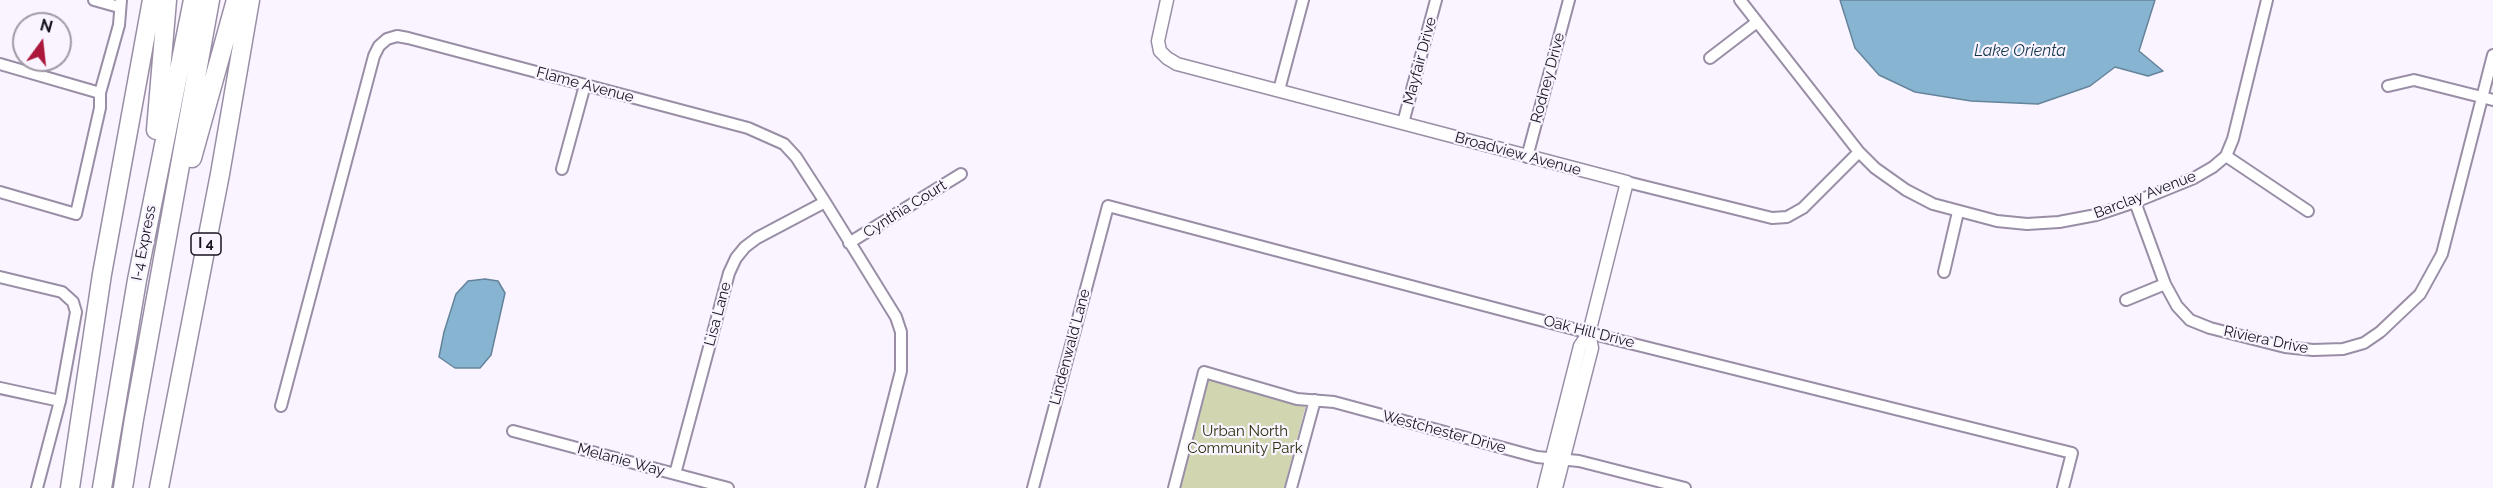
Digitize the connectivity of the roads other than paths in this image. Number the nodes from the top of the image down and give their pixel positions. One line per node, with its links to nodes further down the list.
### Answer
1 (94, 0): 14 (street)
2 (152, 0): 54 (highway)
3 (167, 0): 38 (highway)
4 (193, 0): 38 (highway, I-4 Express)
5 (210, 0): 40 (highway, I-4 Express)
6 (236, 0): 40 (highway)
7 (250, 0): 57 (highway, I 4)
8 (1167, 0): 21 (street, Broadview Avenue)
9 (1303, 0): 21 (street)
10 (1436, 0): 25 (street, Mayfair Drive)
11 (1569, 0): 28 (street, Rodney Drive)
12 (1740, 0): 15 (street, Barclay Avenue)
13 (2267, 0): 27 (street)
14 (120, 3): 22 (street)
15 (1757, 22): 17 (street); 26 (street, Barclay Avenue)
16 (2493, 55): 23 (street, Riviera Drive)
17 (1710, 58)
18 (0, 64): 22 (street)
19 (585, 86): 29 (street); 33 (street, Flame Avenue); 49 (street, Flame Avenue)
20 (2388, 86): 23 (street)
21 (1279, 90): 25 (street, Broadview Avenue)
22 (100, 93): 32 (street)
23 (2481, 97): 24 (street); 43 (street, Riviera Drive)
24 (2493, 100)
25 (1403, 123): 28 (street, Broadview Avenue)
26 (1859, 152): 31 (street, Broadview Avenue); 37 (street, Barclay Avenue)
27 (2226, 156): 34 (street, Barclay Avenue); 36 (street)
28 (1527, 157): 31 (street, Broadview Avenue)
29 (562, 169)
30 (961, 174): 39 (street, Cynthia Court)
31 (1627, 182): 45 (street)
32 (0, 192)
33 (825, 202): 39 (street, Flame Avenue); 52 (street, Lisa Lane)
34 (2135, 202): 37 (street, Barclay Avenue); 43 (street, Riviera Drive)
35 (1108, 206): 45 (street, Oak Hill Drive); 60 (street, Lindenwald Lane)
36 (2308, 211)
37 (1958, 212): 41 (street)
38 (147, 225): 55 (highway, I-4 Express)
39 (849, 243): 59 (street, Flame Avenue)
40 (164, 261): 56 (highway, I-4 Express)
41 (1944, 272)
42 (0, 277): 48 (street)
43 (2165, 284): 44 (street)
44 (2126, 300)
45 (1589, 333): 51 (street); 66 (street, Oak Hill Drive)
46 (0, 388): 48 (street)
47 (1315, 400): 51 (street, Westchester Drive); 61 (street, Westchester Drive); 62 (street)
48 (60, 401): 53 (street)
49 (281, 406)
50 (513, 431): 52 (street, Melanie Way)
51 (1558, 459): 63 (street); 64 (street); 65 (street, Westchester Drive)
52 (675, 474): 58 (street, Melanie Way)
53 (37, 488)
54 (70, 488)
55 (102, 488)
56 (123, 488)
57 (159, 488)
58 (728, 488)
59 (871, 488)
60 (1033, 488)
61 (1174, 488)
62 (1291, 488)
63 (1544, 488)
64 (1556, 488)
65 (1685, 488)
66 (2063, 488)

